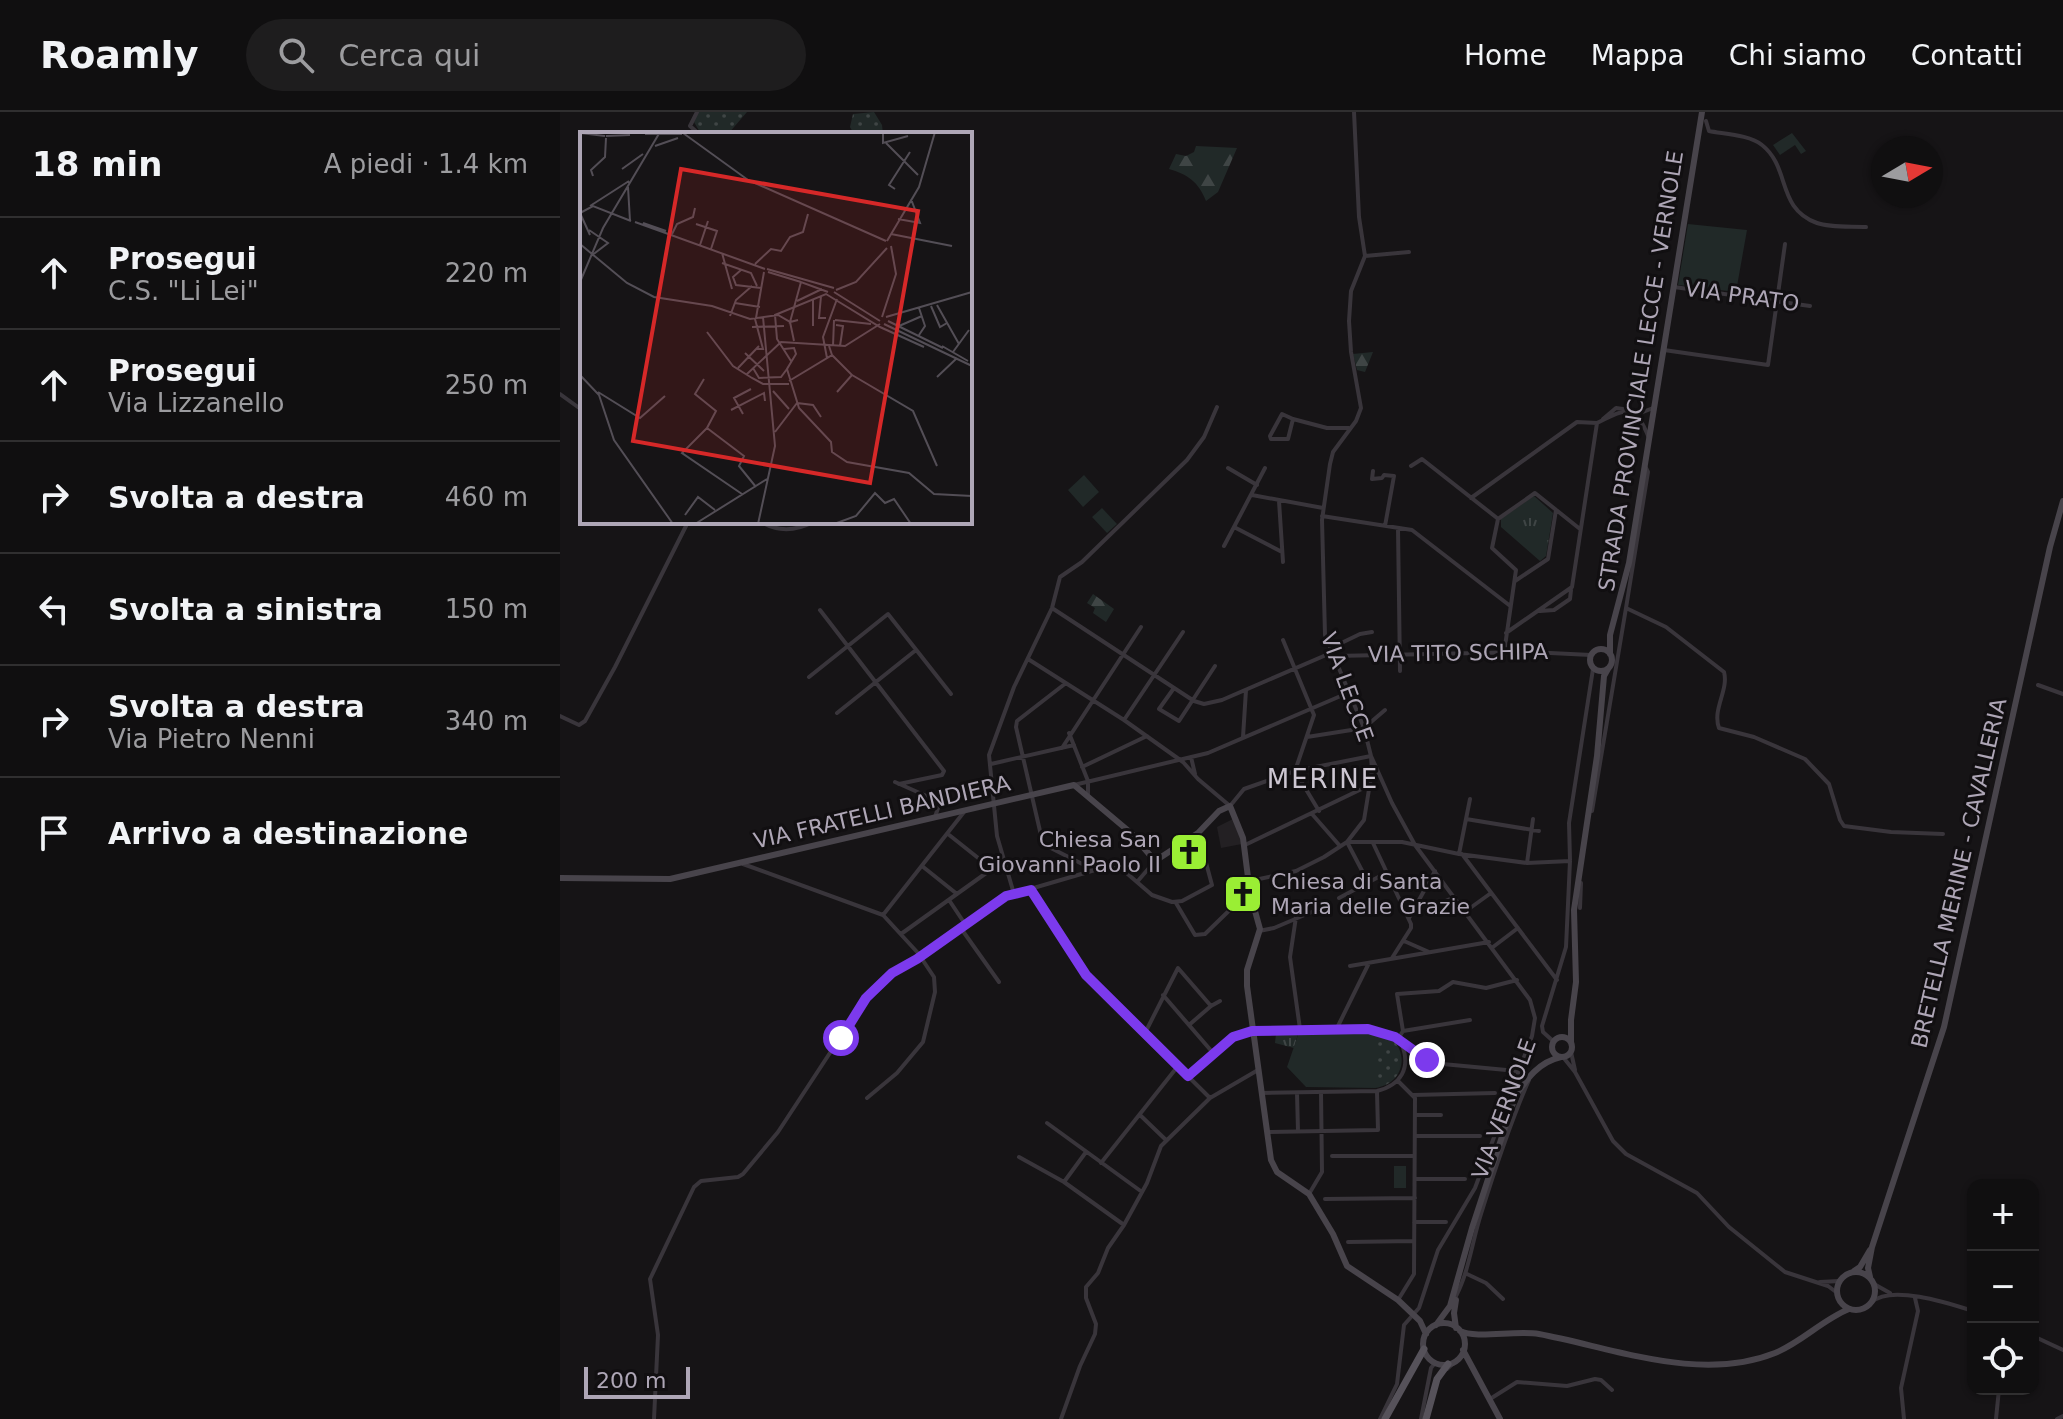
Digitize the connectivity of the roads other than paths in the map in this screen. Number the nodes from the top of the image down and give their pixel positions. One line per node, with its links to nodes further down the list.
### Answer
1 (697, 112): 5 (street)
2 (1354, 112): 9 (street)
3 (1709, 112): 4 (street)
4 (1703, 118): 6 (street); 10 (street, STRADA PROVINCIALE LECCE - VERNOLE)
5 (697, 132)
6 (1866, 227)
7 (1785, 244): 11 (street)
8 (1409, 252): 9 (street)
9 (1365, 256): 23 (street, VIA LECCE)
10 (1673, 287): 11 (street, VIA PRATO); 13 (street, STRADA PROVINCIALE LECCE - VERNOLE)
11 (1777, 301): 12 (street, VIA PRATO); 13 (street)
12 (1810, 306)
13 (1664, 350): 16 (street, STRADA PROVINCIALE LECCE - VERNOLE)
14 (560, 394): 17 (street)
15 (1217, 407): 51 (street)
16 (1655, 407): 18 (street); 21 (street, STRADA PROVINCIALE LECCE - VERNOLE)
17 (580, 409)
18 (1643, 412): 21 (street); 22 (street)
19 (1293, 419): 19 (street); 23 (street)
20 (1642, 420): 21 (street); 22 (street); 24 (street)
21 (1653, 420): 24 (street, STRADA PROVINCIALE LECCE - VERNOLE)
22 (1600, 421): 32 (street); 45 (street)
23 (1349, 428): 35 (street, VIA LECCE)
24 (1650, 441): 28 (street, STRADA PROVINCIALE LECCE - VERNOLE)
25 (1411, 466): 32 (street)
26 (1228, 468): 30 (street)
27 (1265, 468): 30 (street)
28 (1647, 469): 52 (street); 58 (street, STRADA PROVINCIALE LECCE - VERNOLE)
29 (1373, 471): 42 (street)
30 (1257, 485): 31 (street)
31 (1252, 495): 33 (street); 43 (street)
32 (1471, 498): 38 (street)
33 (1279, 501): 35 (street); 47 (street)
34 (2063, 501): 238 (street, BRETELLA MERINE - CAVALLERIA)
35 (1323, 508): 37 (street, VIA LECCE)
36 (1556, 510): 38 (street); 45 (street); 49 (street)
37 (1322, 516): 42 (street); 63 (street, VIA LECCE)
38 (1498, 519): 49 (street)
39 (687, 524): 91 (street)
40 (766, 524): 41 (street)
41 (809, 524)
42 (1385, 526): 44 (street)
43 (1234, 527): 46 (street); 47 (street)
44 (1398, 528): 50 (street); 66 (street)
45 (1580, 529): 57 (street)
46 (1224, 546)
47 (1282, 553): 48 (street)
48 (1283, 562)
49 (1514, 582): 50 (street)
50 (1510, 606): 57 (street)
51 (1052, 608): 65 (street); 69 (street)
52 (1626, 608): 67 (street); 126 (street)
53 (820, 610): 60 (street)
54 (1141, 627): 65 (street)
55 (1183, 632): 75 (street)
56 (1372, 632): 63 (street)
57 (1506, 633): 64 (street)
58 (1610, 635): 61 (street, STRADA PROVINCIALE LECCE - VERNOLE); 67 (street, STRADA PROVINCIALE LECCE - VERNOLE)
59 (1283, 640): 71 (street)
60 (847, 645): 62 (street); 76 (street); 77 (street)
61 (1600, 649): 67 (street); 68 (street, STRADA PROVINCIALE LECCE - VERNOLE)
62 (916, 650): 77 (street); 84 (street)
63 (1333, 652): 66 (street, VIA TITO SCHIPA); 71 (street); 83 (street, VIA LECCE)
64 (1504, 653): 66 (street, VIA TITO SCHIPA); 68 (street, VIA TITO SCHIPA)
65 (1122, 654): 75 (street); 86 (street)
66 (1400, 654): 74 (street)
67 (1614, 656): 72 (street, STRADA PROVINCIALE LECCE - VERNOLE)
68 (1590, 658): 73 (street, STRADA PROVINCIALE LECCE - VERNOLE)
69 (1028, 659): 78 (street); 104 (street)
70 (1215, 666): 87 (street)
71 (1295, 668): 82 (street); 88 (street)
72 (1611, 669): 73 (street); 81 (street, STRADA PROVINCIALE LECCE - VERNOLE); 158 (street)
73 (1595, 670): 81 (street, STRADA PROVINCIALE LECCE - VERNOLE); 135 (street)
74 (1400, 671)
75 (1155, 675): 80 (street); 92 (street)
76 (809, 677)
77 (876, 681): 90 (street); 119 (street)
78 (1066, 683): 86 (street); 101 (street)
79 (2038, 685): 85 (street)
80 (1174, 688): 87 (street); 87 (street)
81 (1602, 689): 182 (street, STRADA PROVINCIALE LECCE - VERNOLE)
82 (1246, 690): 87 (street); 96 (street)
83 (1350, 692): 88 (street, VIA FRATELLI BANDIERA); 93 (street, VIA LECCE)
84 (951, 694)
85 (2063, 694)
86 (1092, 700): 92 (street); 94 (street)
87 (1193, 701)
88 (1311, 708): 96 (street, VIA FRATELLI BANDIERA); 97 (street)
89 (1385, 710): 93 (street)
90 (837, 713)
91 (560, 716)
92 (1124, 720): 95 (street)
93 (1364, 728): 97 (street); 100 (street, VIA LECCE)
94 (1069, 733): 98 (street); 99 (street)
95 (1147, 736): 103 (street); 105 (street)
96 (1243, 737): 102 (street, VIA FRATELLI BANDIERA)
97 (1307, 737): 106 (street)
98 (1074, 745): 99 (street); 105 (street)
99 (1062, 748): 101 (street)
100 (1371, 756): 106 (street); 110 (street, VIA LECCE); 129 (street, VIA VERNOLE)
101 (1023, 757): 104 (street); 111 (street)
102 (1191, 757): 103 (street, VIA FRATELLI BANDIERA); 107 (street)
103 (1177, 760): 107 (street); 108 (street, VIA FRATELLI BANDIERA)
104 (989, 764): 114 (street)
105 (1082, 767): 108 (street)
106 (1296, 771): 115 (street); 117 (street)
107 (1195, 776): 115 (street)
108 (1088, 781): 109 (street, VIA FRATELLI BANDIERA); 112 (street)
109 (1074, 785): 111 (street, VIA FRATELLI BANDIERA); 112 (street)
110 (1370, 785): 117 (street); 127 (street, VIA LECCE)
111 (1031, 796): 114 (street, VIA FRATELLI BANDIERA); 140 (street)
112 (1090, 797): 134 (street)
113 (1470, 799): 120 (street)
114 (993, 804): 116 (street, VIA FRATELLI BANDIERA); 133 (street)
115 (1230, 806): 124 (street); 130 (street)
116 (966, 810): 119 (street, VIA FRATELLI BANDIERA); 125 (street)
117 (1319, 811): 118 (street)
118 (1312, 814): 130 (street); 131 (street)
119 (935, 817): 136 (street, VIA FRATELLI BANDIERA)
120 (1466, 819): 122 (street); 132 (street)
121 (1533, 819): 122 (street)
122 (1531, 829): 123 (street); 137 (street)
123 (1539, 831)
124 (1198, 833): 134 (street); 155 (street)
125 (948, 834): 138 (street); 139 (street)
126 (1943, 834)
127 (1347, 842): 128 (street); 131 (street); 146 (street)
128 (1373, 843): 129 (street); 142 (street)
129 (1414, 844): 132 (street); 141 (street, VIA VERNOLE)
130 (1245, 845): 144 (street)
131 (1340, 846): 144 (street)
132 (1460, 854): 137 (street); 148 (street)
133 (1003, 861): 139 (street); 150 (street)
134 (1155, 861): 145 (street)
135 (1570, 861): 137 (street); 176 (street)
136 (741, 863): 143 (street, VIA FRATELLI BANDIERA); 161 (street)
137 (1527, 863)
138 (922, 866): 149 (street); 161 (street)
139 (992, 869): 149 (street)
140 (1095, 870): 145 (street); 147 (street)
141 (1435, 871): 151 (street, VIA VERNOLE); 163 (street)
142 (1386, 873): 146 (street); 163 (street)
143 (560, 878)
144 (1250, 881): 166 (street)
145 (1137, 882): 155 (street)
146 (1368, 882): 152 (street)
147 (1031, 890): 150 (street); 188 (street)
148 (1491, 893): 160 (street); 165 (street)
149 (957, 894): 153 (street)
150 (1014, 894): 164 (street)
151 (1455, 897): 157 (street); 160 (street, VIA VERNOLE)
152 (1339, 898)
153 (949, 900): 164 (street); 167 (street)
154 (1239, 901): 155 (street)
155 (1176, 903)
156 (1293, 904): 162 (street)
157 (1438, 904)
158 (1580, 908)
159 (1314, 911): 162 (street)
160 (1466, 911): 169 (street, VIA VERNOLE)
161 (883, 915): 167 (street)
162 (1296, 917): 166 (street); 185 (street)
163 (1408, 918): 168 (street)
164 (962, 926): 171 (street); 177 (street)
165 (1518, 928): 169 (street); 176 (street)
166 (1259, 931): 186 (street)
167 (901, 934): 171 (street)
168 (1404, 941): 170 (street); 172 (street)
169 (1491, 944): 170 (street); 175 (street, VIA VERNOLE)
170 (1431, 952): 172 (street)
171 (920, 955): 209 (street); 273 (street)
172 (1392, 959): 173 (street)
173 (1369, 963): 174 (street); 184 (street)
174 (1350, 966)
175 (1517, 980): 187 (street); 199 (street, VIA VERNOLE)
176 (1557, 981): 192 (street)
177 (999, 982)
178 (1163, 995): 180 (street); 183 (street); 188 (street)
179 (1220, 1001): 180 (street)
180 (1211, 1006): 183 (street)
181 (1470, 1020): 187 (street)
182 (1571, 1020): 189 (street, STRADA PROVINCIALE LECCE - VERNOLE); 191 (street, STRADA PROVINCIALE LECCE - VERNOLE)
183 (1189, 1025): 194 (street)
184 (1337, 1028): 185 (street); 190 (street)
185 (1300, 1029): 186 (street)
186 (1252, 1031): 194 (street); 198 (street)
187 (1403, 1031): 190 (street)
188 (1145, 1033): 197 (street)
189 (1561, 1037): 191 (street); 192 (street)
190 (1399, 1040): 199 (street); 202 (street)
191 (1571, 1042): 193 (street, STRADA PROVINCIALE LECCE - VERNOLE)
192 (1553, 1045): 195 (street); 196 (street)
193 (1571, 1052): 195 (street); 200 (street)
194 (1214, 1054): 201 (street)
195 (1562, 1057): 196 (street); 200 (street)
196 (1542, 1065): 239 (street)
197 (1178, 1066): 201 (street); 211 (street)
198 (1258, 1070): 205 (street); 210 (street)
199 (1517, 1071): 255 (street, VIA VERNOLE)
200 (1575, 1072): 244 (street)
201 (1188, 1076): 210 (street)
202 (1398, 1081): 203 (street); 208 (street)
203 (1377, 1091): 204 (street); 216 (street)
204 (1321, 1092): 206 (street); 216 (street)
205 (1262, 1093): 206 (street); 217 (street)
206 (1297, 1093): 215 (street)
207 (1495, 1093): 208 (street)
208 (1413, 1095): 212 (street)
209 (867, 1098)
210 (1210, 1098): 220 (street)
211 (1140, 1115): 220 (street); 225 (street)
212 (1415, 1115): 213 (street); 218 (street)
213 (1441, 1115)
214 (1047, 1123): 221 (street)
215 (1298, 1131): 216 (street); 217 (street)
216 (1321, 1131): 230 (street)
217 (1267, 1132): 230 (street)
218 (1415, 1136): 219 (street); 223 (street)
219 (1480, 1136)
220 (1166, 1140): 229 (street)
221 (1086, 1152): 225 (street); 228 (street)
222 (1332, 1156): 223 (street)
223 (1415, 1156): 226 (street)
224 (1019, 1157): 228 (street)
225 (1101, 1163): 229 (street)
226 (1415, 1179): 227 (street); 231 (street)
227 (1465, 1179)
228 (1064, 1182): 235 (street)
229 (1142, 1192): 235 (street)
230 (1309, 1194): 250 (street)
231 (1415, 1198): 232 (street); 233 (street)
232 (1325, 1199)
233 (1414, 1222): 234 (street); 236 (street)
234 (1446, 1222)
235 (1124, 1225): 274 (street)
236 (1414, 1241): 237 (street); 250 (street)
237 (1348, 1242)
238 (1872, 1247): 240 (street, BRETELLA MERINE - CAVALLERIA); 242 (street, BRETELLA MERINE - CAVALLERIA)
239 (1466, 1265): 241 (street); 247 (street); 258 (street)
240 (1854, 1271): 242 (street); 243 (street)
241 (1470, 1274): 247 (street); 249 (street)
242 (1872, 1280): 246 (street); 252 (street)
243 (1839, 1281): 244 (street); 245 (street)
244 (1818, 1282): 245 (street)
245 (1836, 1292): 251 (street)
246 (1896, 1295): 248 (street); 252 (street)
247 (1456, 1296): 259 (street)
248 (1915, 1298): 254 (street); 278 (street)
249 (1503, 1299)
250 (1398, 1300): 255 (street)
251 (1839, 1301): 253 (street); 257 (street)
252 (1872, 1302): 253 (street)
253 (1849, 1309): 257 (street)
254 (1967, 1309)
255 (1415, 1310): 256 (street); 275 (street, VIA VERNOLE)
256 (1420, 1321): 258 (street); 260 (street)
257 (1824, 1325): 261 (street)
258 (1435, 1326): 259 (street); 260 (street)
259 (1458, 1329): 261 (street); 263 (street)
260 (1426, 1334): 264 (street)
261 (1482, 1334): 263 (street)
262 (2039, 1339): 265 (street)
263 (1464, 1348): 266 (street); 268 (street)
264 (1424, 1349): 267 (street); 275 (main road)
265 (2063, 1350)
266 (1453, 1362): 267 (street); 268 (street); 276 (main road)
267 (1435, 1363): 276 (street)
268 (1472, 1368): 271 (street)
269 (1612, 1390): 271 (street)
270 (1998, 1395): 279 (street)
271 (1490, 1399): 277 (street)
272 (2063, 1416): 280 (street)
273 (654, 1419)
274 (1061, 1419)
275 (1383, 1419)
276 (1425, 1419)
277 (1500, 1419)
278 (1904, 1419)
279 (1996, 1419)
280 (2057, 1419)

